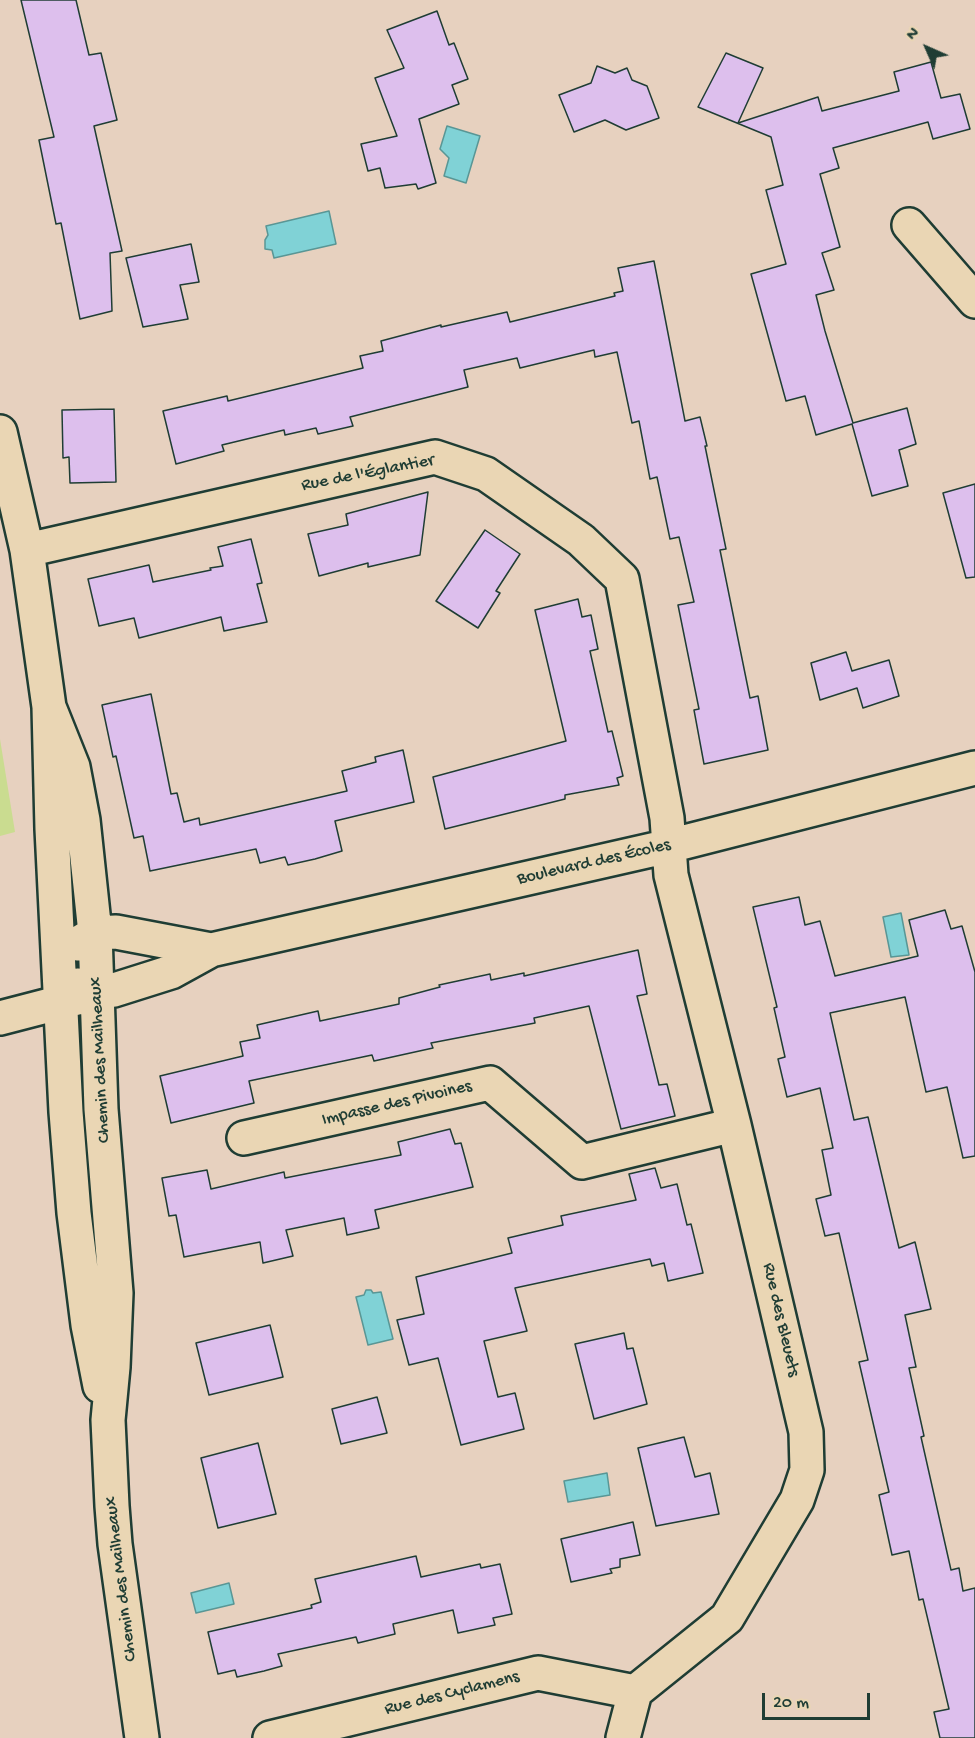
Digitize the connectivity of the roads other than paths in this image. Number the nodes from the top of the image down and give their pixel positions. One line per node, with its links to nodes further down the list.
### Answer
1 (909, 225): 2 (street)
2 (975, 301)
3 (0, 432): 4 (street, Chemin des Mailheaux)
4 (27, 550): 5 (street, Chemin des Mailheaux); 7 (street, Rue de l'Églantier)
5 (49, 706): 8 (street, Chemin des Mailheaux); 10 (street, Chemin des Mailheaux)
6 (974, 775): 7 (street, Boulevard des Écoles)
7 (669, 846): 9 (street, Boulevard des Écoles); 13 (street, Rue des Bleuets)
8 (95, 933): 9 (street, Boulevard des Écoles); 10 (street); 11 (street, Chemin des Mailheaux)
9 (211, 950): 11 (street, Boulevard des Écoles)
10 (59, 978): 11 (street, Boulevard des Écoles); 12 (street, Boulevard des Écoles); 15 (street, Chemin des Mailheaux)
11 (97, 992): 15 (street, Chemin des Mailheaux)
12 (0, 1018)
13 (734, 1125): 14 (street, Impasse des Pivoines); 16 (street, Rue des Bleuets)
14 (244, 1138)
15 (108, 1420): 17 (street, Chemin des Mailheaux)
16 (635, 1692): 18 (street, Rue des Cyclamens); 19 (street)
17 (142, 1738)
18 (270, 1738)
19 (623, 1738)

